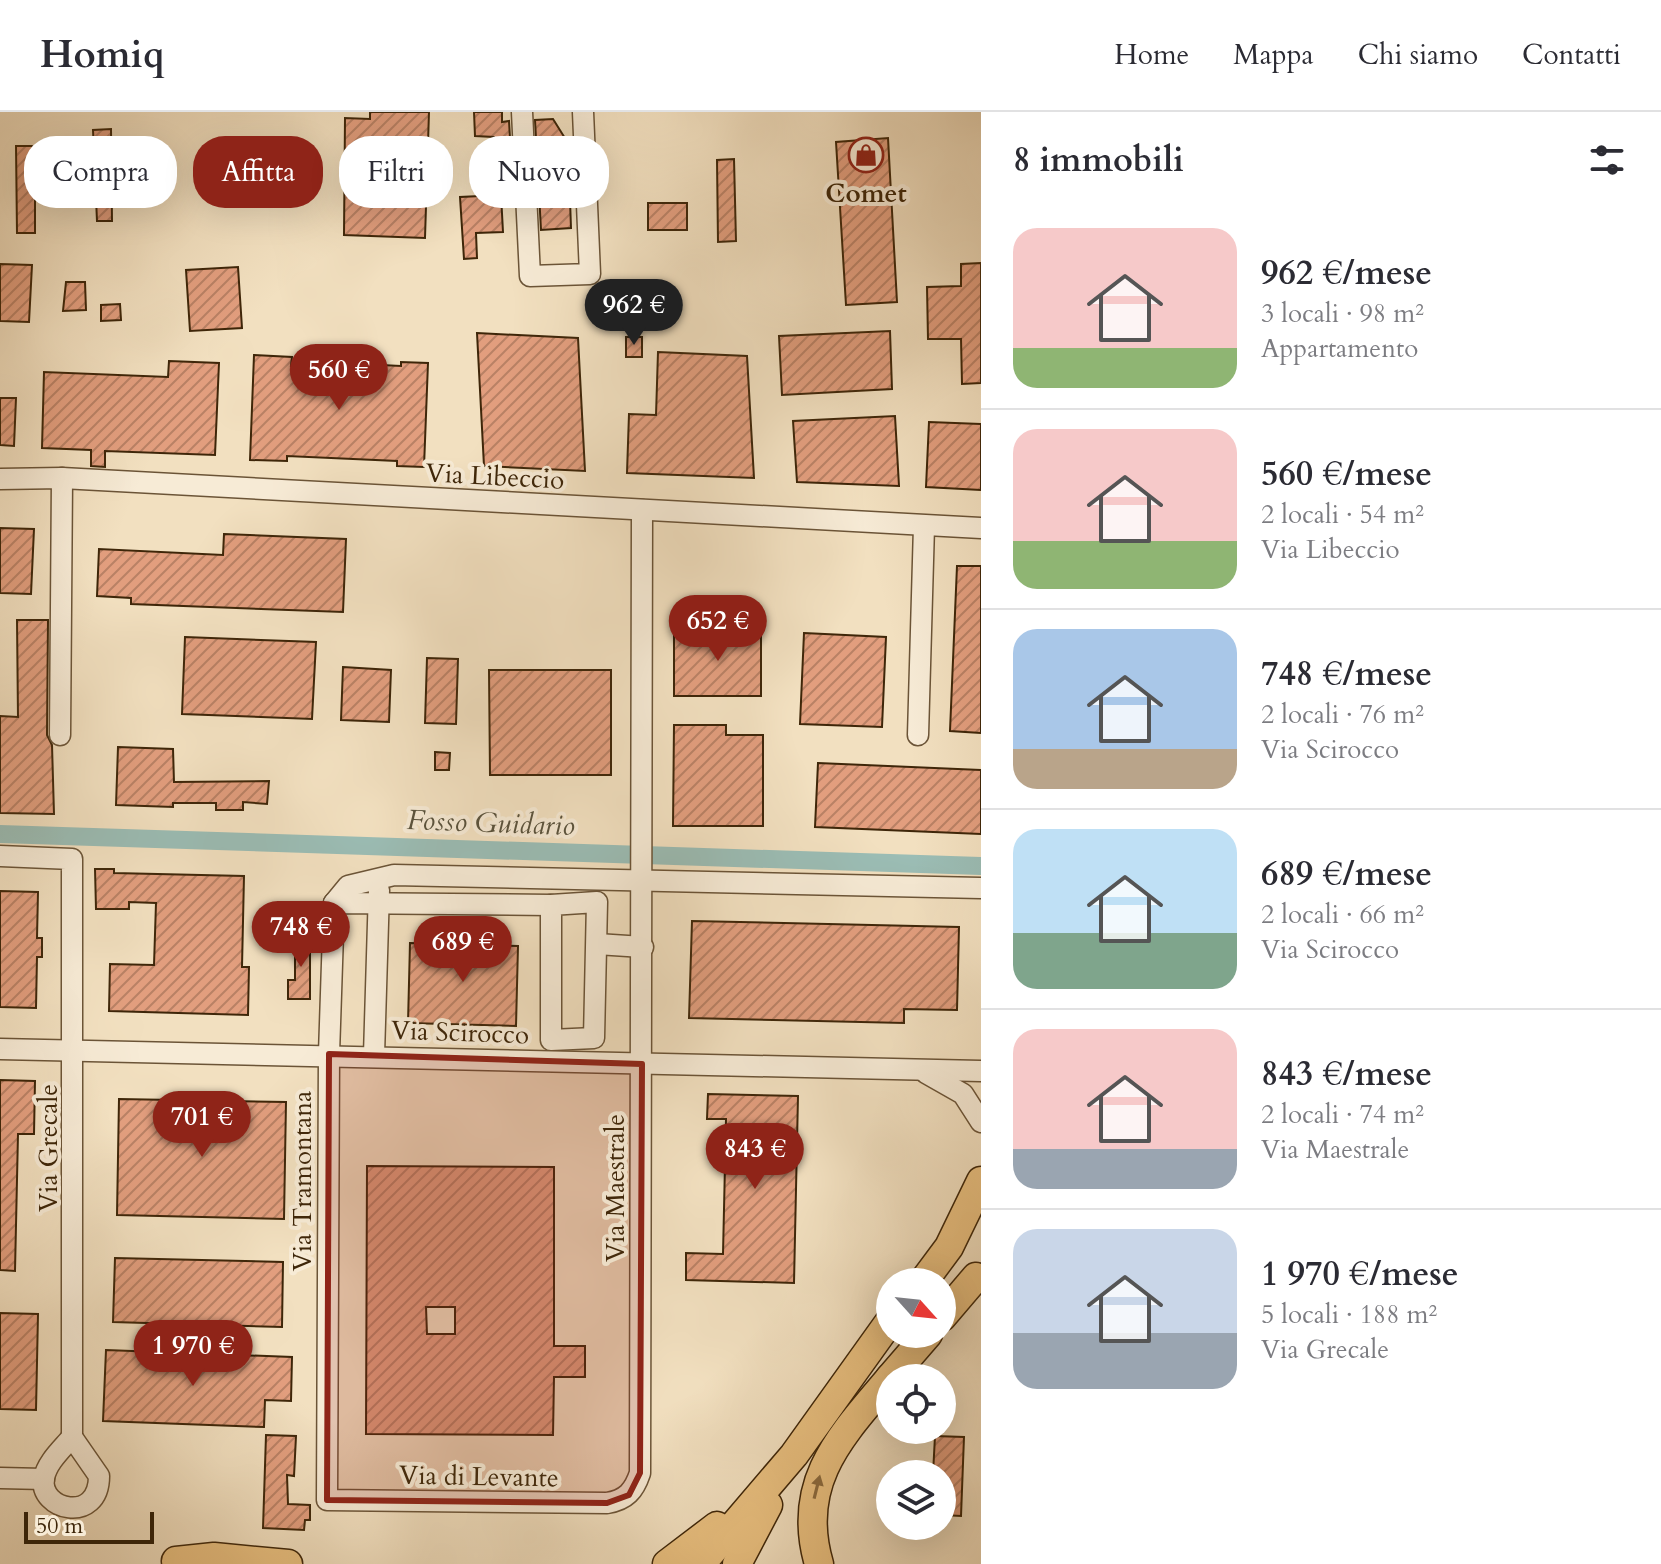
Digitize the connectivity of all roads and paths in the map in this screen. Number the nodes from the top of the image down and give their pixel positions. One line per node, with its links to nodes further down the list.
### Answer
1 (522, 112): 2 (street)
2 (583, 112)
3 (62, 478): 4 (street, Via Libeccio); 5 (street, Via Libeccio); 8 (street)
4 (0, 479)
5 (642, 510): 6 (street, Via Libeccio); 11 (street, Via Maestrale)
6 (924, 526): 7 (street, Via Libeccio); 9 (street)
7 (981, 528)
8 (60, 735)
9 (918, 735)
10 (0, 856): 20 (street, Via Grecale)
11 (643, 874): 12 (street); 13 (street); 18 (street, Via Maestrale)
12 (380, 878): 14 (street); 15 (street)
13 (981, 888)
14 (334, 903): 15 (street); 21 (street, Via Tramontana)
15 (379, 904): 16 (street); 22 (street)
16 (551, 905): 17 (street); 17 (street)
17 (597, 944): 18 (street)
18 (643, 947): 23 (street, Via Maestrale)
19 (0, 1049): 20 (street, Via Scirocco)
20 (74, 1050): 21 (street, Via Scirocco); 38 (street, Via Grecale)
21 (329, 1054): 22 (street, Via Scirocco); 43 (street, Via Tramontana)
22 (374, 1055): 23 (street, Via Scirocco)
23 (642, 1064): 24 (street, Via Scirocco); 42 (street, Via Maestrale)
24 (919, 1069): 25 (street, Via Scirocco); 26 (street, Via Scirocco)
25 (981, 1071)
26 (981, 1122)
27 (981, 1181): 28 (highway)
28 (933, 1268)
29 (978, 1275): 30 (highway); 31 (highway)
30 (956, 1290)
31 (956, 1301)
32 (876, 1341): 37 (highway)
33 (890, 1348): 37 (highway)
34 (916, 1348): 35 (highway)
35 (902, 1364)
36 (876, 1395): 49 (highway, one-way to 36)
37 (824, 1414): 39 (highway)
38 (72, 1437): 41 (street); 41 (street)
39 (794, 1455): 46 (highway); 47 (highway); 48 (highway)
40 (0, 1478): 41 (street)
41 (44, 1479)
42 (629, 1495): 43 (street, Via di Levante)
43 (327, 1500)
44 (176, 1561): 45 (highway)
45 (288, 1564)
46 (667, 1564)
47 (701, 1564)
48 (737, 1564)
49 (819, 1564)

